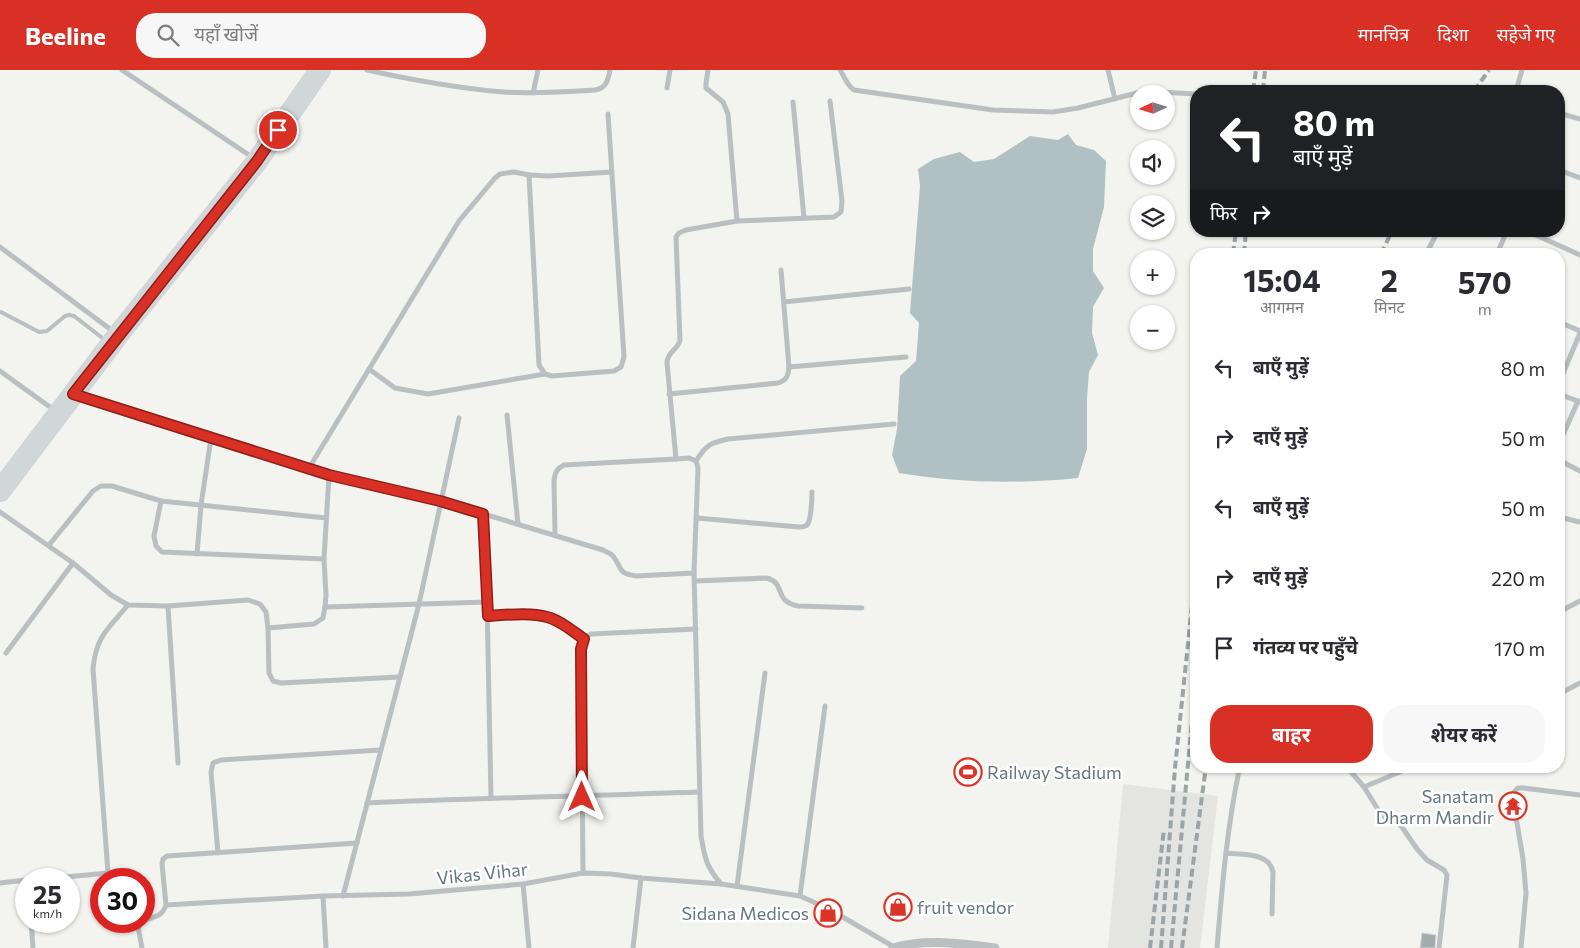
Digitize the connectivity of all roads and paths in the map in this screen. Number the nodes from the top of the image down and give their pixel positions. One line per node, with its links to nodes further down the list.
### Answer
1 (122, 70): 21 (street)
2 (320, 70): 21 (main road)
3 (367, 70): 13 (street)
4 (538, 70): 13 (street)
5 (610, 70): 13 (street)
6 (670, 70): 12 (street)
7 (708, 70): 27 (street)
8 (840, 70): 15 (street)
9 (1108, 70): 15 (street)
10 (1522, 70): 11 (street)
11 (1518, 85)
12 (666, 88)
13 (533, 93)
14 (1190, 94): 15 (street)
15 (1114, 99)
16 (830, 100): 26 (street)
17 (793, 102): 26 (street)
18 (608, 114): 22 (street)
19 (1565, 115): 20 (street)
20 (1580, 119)
21 (257, 161): 39 (main road)
22 (612, 172): 24 (street); 45 (street)
23 (1565, 172): 25 (street)
24 (528, 175): 43 (street); 45 (street)
25 (1580, 178)
26 (804, 218): 27 (street)
27 (737, 221): 47 (street)
28 (1540, 237): 31 (street)
29 (0, 248): 39 (street)
30 (1565, 248): 32 (street)
31 (1565, 248)
32 (1580, 255)
33 (781, 270): 35 (street)
34 (909, 289): 35 (street)
35 (784, 302): 41 (street)
36 (1, 312): 39 (lane)
37 (1565, 325): 38 (street)
38 (1580, 332): 42 (street)
39 (115, 340): 46 (main road)
40 (906, 357): 41 (street)
41 (789, 367): 47 (street)
42 (1565, 368)
43 (370, 369): 45 (street); 59 (street)
44 (0, 371): 50 (street)
45 (545, 374)
46 (73, 394): 50 (main road); 55 (street)
47 (669, 394): 56 (street)
48 (1565, 396): 49 (street)
49 (1579, 401): 54 (street)
50 (58, 413): 62 (main road)
51 (507, 415): 73 (street)
52 (459, 418): 65 (street)
53 (894, 424): 57 (street)
54 (1565, 431)
55 (211, 438): 59 (street); 66 (street)
56 (676, 459): 57 (street); 74 (street)
57 (696, 461): 70 (street)
58 (1565, 463): 60 (street)
59 (309, 468): 61 (street)
60 (1580, 471)
61 (329, 475): 65 (street); 69 (street)
62 (0, 491)
63 (812, 492): 70 (street)
64 (161, 500): 66 (street); 75 (street); 76 (street)
65 (440, 501): 68 (street); 83 (street)
66 (201, 505): 69 (street); 76 (street)
67 (0, 512): 75 (street)
68 (483, 514): 73 (street); 82 (street)
69 (326, 518): 77 (street)
70 (697, 518): 79 (street)
71 (1565, 518): 72 (street)
72 (1580, 522)
73 (518, 524): 74 (street)
74 (555, 535): 79 (street)
75 (49, 545): 78 (street)
76 (197, 554): 77 (street)
77 (324, 559): 86 (street)
78 (73, 563): 84 (street); 93 (street)
79 (694, 573): 80 (street)
80 (695, 581): 87 (street); 91 (street)
81 (1580, 601): 88 (street)
82 (487, 602): 83 (street); 89 (street)
83 (419, 604): 86 (street); 95 (street)
84 (128, 605): 85 (street); 113 (street)
85 (168, 606): 90 (street); 100 (street)
86 (326, 607): 90 (street)
87 (862, 608)
88 (1565, 609)
89 (488, 616): 92 (street); 108 (street)
90 (268, 628): 95 (street)
91 (696, 629): 92 (street); 105 (street)
92 (584, 639): 107 (street)
93 (6, 653)
94 (765, 673): 120 (street)
95 (399, 677): 99 (street)
96 (1580, 683): 97 (street)
97 (1565, 691)
98 (824, 706): 123 (street)
99 (380, 750): 109 (street); 112 (street)
100 (178, 762)
101 (1238, 773): 111 (street)
102 (1352, 773): 104 (street)
103 (1397, 773): 104 (street)
104 (1364, 787): 138 (street)
105 (699, 792): 107 (street); 119 (street)
106 (1580, 795): 139 (street)
107 (582, 797): 108 (street); 114 (street)
108 (492, 798): 109 (street)
109 (367, 803): 110 (street)
110 (357, 843): 112 (street); 122 (street)
111 (1226, 852): 125 (street); 137 (street)
112 (218, 853): 124 (street)
113 (108, 868)
114 (583, 873): 115 (street, Vikas Vihar); 118 (street, Vikas Vihar)
115 (641, 878): 119 (street, Vikas Vihar); 134 (street)
116 (15, 881): 117 (street)
117 (0, 883)
118 (523, 884): 122 (street, Vikas Vihar); 133 (street)
119 (721, 884): 120 (street, Vikas Vihar)
120 (737, 886): 123 (street, Vikas Vihar)
121 (323, 896): 122 (street, Vikas Vihar); 124 (street, Vikas Vihar); 132 (street)
122 (343, 896)
123 (800, 896): 135 (street, Vikas Vihar)
124 (166, 905): 126 (street)
125 (1272, 914)
126 (155, 917)
127 (32, 933): 130 (street)
128 (139, 933): 131 (street)
129 (952, 946): 135 (street); 136 (street)
130 (33, 948)
131 (142, 948)
132 (326, 948)
133 (529, 948)
134 (633, 948)
135 (894, 948)
136 (995, 948)
137 (1217, 948)
138 (1439, 948)
139 (1521, 948)

